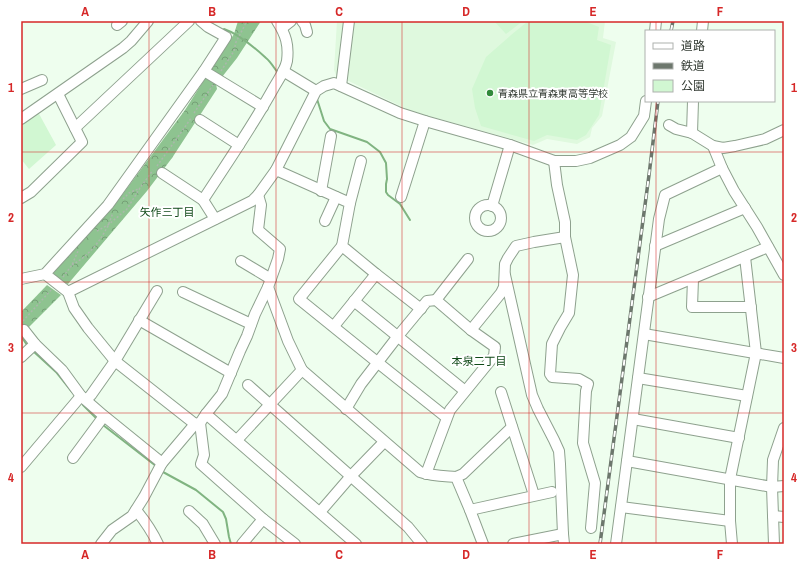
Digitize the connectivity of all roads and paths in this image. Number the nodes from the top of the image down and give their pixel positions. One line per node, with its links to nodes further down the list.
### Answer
1 (189, 21): 25 (street)
2 (201, 21): 10 (street)
3 (247, 21): 12 (path)
4 (291, 21): 8 (street)
5 (302, 21): 9 (street)
6 (349, 21): 14 (street)
7 (142, 23): 17 (street)
8 (280, 25): 11 (street)
9 (307, 32)
10 (204, 71): 12 (street); 62 (street)
11 (283, 71): 16 (street); 20 (street)
12 (216, 79): 20 (street); 37 (path)
13 (42, 80): 15 (street)
14 (341, 86): 16 (street); 23 (street)
15 (21, 89)
16 (316, 90): 35 (street)
17 (58, 94): 21 (street); 25 (street)
18 (646, 102): 33 (street)
19 (693, 102): 27 (street)
20 (263, 107): 29 (street)
21 (21, 119)
22 (200, 120): 29 (street)
23 (425, 122): 30 (street); 42 (street)
24 (668, 124): 27 (street)
25 (75, 128): 41 (street)
26 (784, 130): 31 (street)
27 (692, 133): 31 (street)
28 (331, 136): 38 (street)
29 (239, 145): 43 (street)
30 (510, 145): 33 (street); 46 (street)
31 (713, 146): 34 (street)
32 (362, 161): 45 (street)
33 (554, 161): 53 (street)
34 (722, 168): 47 (street); 55 (street)
35 (276, 170): 38 (street); 39 (street)
36 (162, 173): 43 (street)
37 (140, 188): 44 (path); 51 (path)
38 (321, 191): 40 (street)
39 (258, 195): 49 (street); 69 (street)
40 (336, 197): 45 (street); 50 (street)
41 (21, 198)
42 (401, 198)
43 (203, 200): 49 (street)
44 (120, 203)
45 (350, 203): 54 (street)
46 (492, 206)
47 (746, 208): 55 (street); 56 (street)
48 (113, 213): 51 (path)
49 (215, 219): 72 (street)
50 (325, 220)
51 (108, 225): 52 (path); 61 (path)
52 (96, 231)
53 (565, 237): 64 (street); 133 (street)
54 (342, 246): 63 (street); 81 (street)
55 (655, 246): 74 (street)
56 (768, 247): 58 (street); 65 (street)
57 (80, 248): 61 (path)
58 (745, 257): 67 (street); 77 (street)
59 (468, 259): 75 (street)
60 (241, 261): 69 (street)
61 (72, 265): 68 (path)
62 (45, 274): 66 (street); 72 (street)
63 (376, 274): 76 (street); 78 (street)
64 (505, 275): 83 (street); 134 (street)
65 (784, 276)
66 (21, 279)
67 (693, 279): 74 (street); 77 (street)
68 (60, 280)
69 (270, 283): 80 (street); 92 (street)
70 (53, 289): 82 (path)
71 (157, 291): 79 (street)
72 (68, 292): 90 (street)
73 (183, 292): 80 (street)
74 (648, 297): 84 (street)
75 (436, 300): 78 (street); 83 (street)
76 (354, 301): 81 (street); 85 (street)
77 (751, 307): 87 (street)
78 (421, 309): 85 (street)
79 (139, 320): 90 (street); 93 (street)
80 (251, 324): 93 (street)
81 (334, 326): 91 (street)
82 (22, 327): 86 (street)
83 (471, 330): 96 (street)
84 (644, 334): 87 (street); 94 (street)
85 (398, 336): 91 (street); 96 (street)
86 (35, 344): 88 (street); 99 (street)
87 (756, 353): 89 (street); 98 (street)
88 (21, 357)
89 (784, 358)
90 (115, 361): 99 (street); 106 (street)
91 (377, 362): 101 (street); 104 (street)
92 (302, 370): 100 (street); 101 (street)
93 (231, 373): 102 (street)
94 (638, 378): 98 (street); 105 (street)
95 (248, 386): 100 (street)
96 (465, 391): 104 (street)
97 (502, 392): 107 (street)
98 (748, 396): 109 (street)
99 (84, 398): 103 (street); 115 (street)
100 (270, 404): 110 (street); 117 (street)
101 (346, 409): 111 (street)
102 (206, 414): 106 (street); 110 (street)
103 (104, 416): 112 (street); 114 (street)
104 (446, 417): 116 (street)
105 (633, 419): 109 (street); 113 (street)
106 (198, 424): 114 (street); 131 (street)
107 (512, 427): 118 (street); 123 (street)
108 (784, 428): 121 (street)
109 (739, 438): 119 (street)
110 (237, 440): 128 (street)
111 (384, 442): 116 (street); 117 (street)
112 (73, 458)
113 (627, 461): 119 (street); 124 (street)
114 (162, 463): 125 (street)
115 (21, 467)
116 (426, 474): 118 (street)
117 (351, 476): 128 (street); 141 (street)
118 (456, 477): 126 (street)
119 (730, 480): 121 (street); 132 (street)
120 (784, 486): 121 (street)
121 (772, 487): 129 (street)
122 (552, 492): 123 (street)
123 (534, 495): 126 (street)
124 (621, 507): 132 (street); 144 (street)
125 (136, 510): 135 (street); 136 (street)
126 (470, 510): 142 (street)
127 (189, 511): 137 (street)
128 (320, 512): 140 (street)
129 (773, 516): 130 (street); 146 (street)
130 (784, 517)
131 (263, 519): 138 (street); 139 (street)
132 (730, 521): 145 (street)
133 (591, 528)
134 (564, 539): 143 (street)
135 (100, 544)
136 (158, 544)
137 (215, 544)
138 (242, 544)
139 (295, 544)
140 (356, 544)
141 (422, 544)
142 (483, 544)
143 (513, 544)
144 (616, 544)
145 (732, 544)
146 (774, 544)

